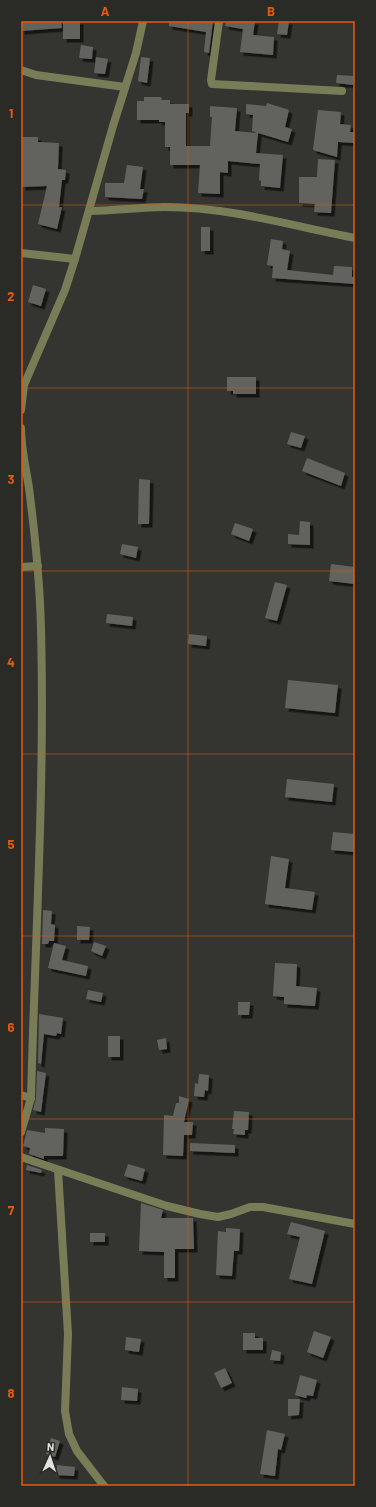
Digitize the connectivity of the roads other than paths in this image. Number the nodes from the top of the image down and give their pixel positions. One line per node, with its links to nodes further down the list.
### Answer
1 (143, 21): 4 (street)
2 (219, 21): 5 (street)
3 (21, 70): 4 (street)
4 (125, 87): 6 (street)
5 (342, 91)
6 (88, 210): 7 (street); 9 (street)
7 (355, 238)
8 (21, 253): 9 (street)
9 (75, 259): 10 (street)
10 (21, 410)
11 (21, 428): 12 (street)
12 (38, 566): 13 (street); 15 (street)
13 (21, 567)
14 (21, 1095): 15 (street)
15 (31, 1098): 16 (street)
16 (21, 1132)
17 (21, 1156): 18 (street)
18 (58, 1170): 19 (street); 20 (street)
19 (355, 1224)
20 (104, 1486)

